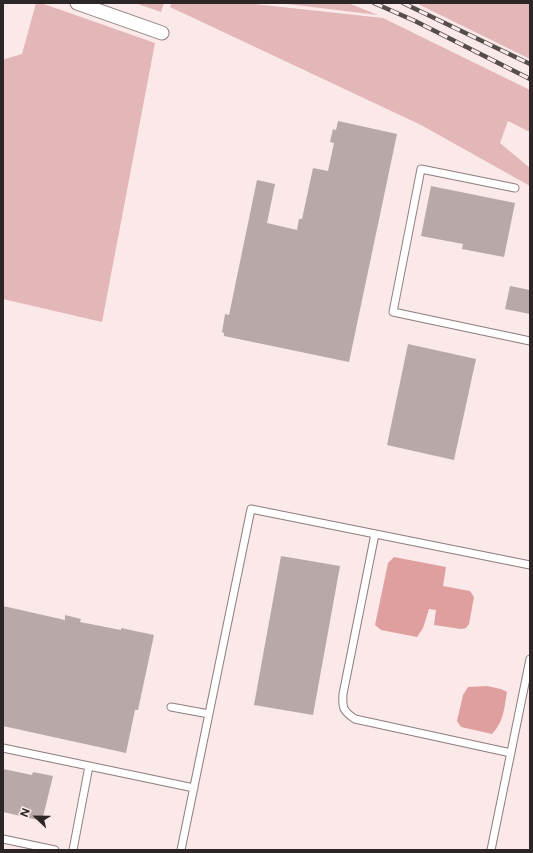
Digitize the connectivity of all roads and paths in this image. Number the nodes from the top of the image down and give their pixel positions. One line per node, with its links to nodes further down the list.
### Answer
1 (77, 3): 2 (street)
2 (162, 33)
3 (515, 188): 4 (lane)
4 (530, 341)
5 (375, 534): 6 (lane); 9 (lane); 11 (lane)
6 (530, 565)
7 (530, 659): 11 (lane)
8 (171, 707): 9 (lane)
9 (209, 714): 13 (lane)
10 (3, 748): 12 (lane)
11 (511, 753): 18 (lane)
12 (90, 766): 13 (lane); 16 (lane)
13 (194, 788): 17 (lane)
14 (3, 839): 15 (lane)
15 (55, 850)
16 (73, 850)
17 (181, 850)
18 (490, 850)

